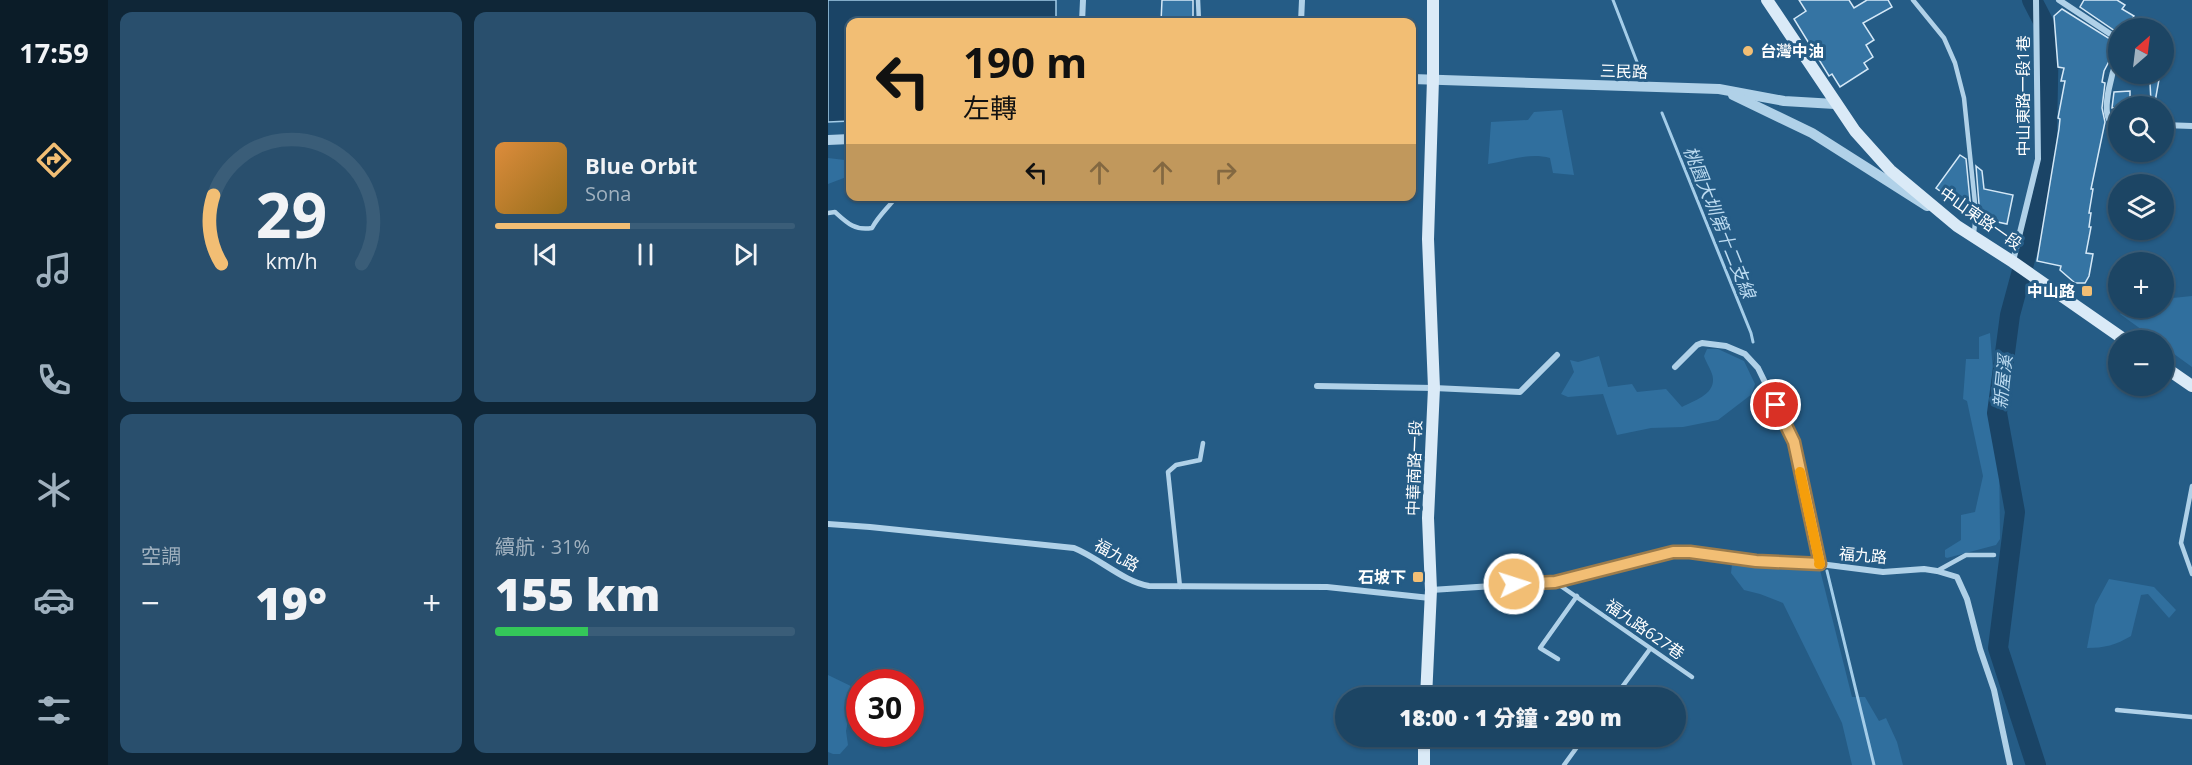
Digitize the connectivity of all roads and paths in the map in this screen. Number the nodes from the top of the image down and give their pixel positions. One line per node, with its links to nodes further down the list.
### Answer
1 (1083, 0): 9 (street)
2 (1198, 0): 10 (lane)
3 (1302, 0): 11 (street)
4 (1433, 0): 14 (main road, 中華南路一段)
5 (1767, 0): 17 (main road)
6 (1913, 0): 26 (lane)
7 (2036, 0): 27 (street, 中山東路一段1巷)
8 (2059, 0): 12 (street)
9 (1082, 18)
10 (1198, 18)
11 (1301, 18)
12 (2108, 32)
13 (1416, 79): 14 (street, 三民路)
14 (1433, 79): 15 (street, 三民路); 34 (main road, 中華南路一段)
15 (1719, 88): 17 (street, 三民路); 25 (street)
16 (2108, 98): 18 (street)
17 (1835, 104): 25 (main road, 中山東路一段)
18 (2108, 117)
19 (2174, 125): 20 (street)
20 (2192, 126)
21 (846, 139): 22 (street)
22 (828, 140)
23 (893, 201): 24 (lane)
24 (828, 213)
25 (1957, 226): 26 (main road, 中山東路一段)
26 (1973, 236): 27 (main road, 中山東路一段)
27 (2014, 262): 28 (main road, 中山東路一段)
28 (2110, 330)
29 (1557, 355): 34 (street)
30 (1675, 367): 39 (street)
31 (2174, 373): 32 (main road)
32 (2190, 383)
33 (1317, 386): 34 (street)
34 (1434, 388): 44 (main road, 中華南路一段)
35 (1203, 443): 43 (lane)
36 (2192, 486): 41 (lane)
37 (828, 524): 43 (street, 福九路)
38 (1994, 555): 40 (lane)
39 (1820, 564): 40 (street, 福九路); 42 (street, 福九路)
40 (1937, 571): 57 (street)
41 (2192, 574)
42 (1555, 582): 44 (street, 福九路); 45 (lane, 福九路627巷)
43 (1180, 587): 44 (street, 福九路)
44 (1430, 594): 49 (main road, 中華南路一段)
45 (1577, 596): 46 (lane, 福九路627巷); 47 (lane)
46 (1650, 649): 48 (lane, 福九路627巷); 50 (lane)
47 (1558, 659)
48 (1692, 676)
49 (1426, 687)
50 (1622, 687)
51 (2117, 710): 52 (lane)
52 (2192, 717)
53 (1424, 747): 55 (main road)
54 (1577, 747): 56 (lane)
55 (1424, 765)
56 (1564, 765)
57 (2010, 765)

